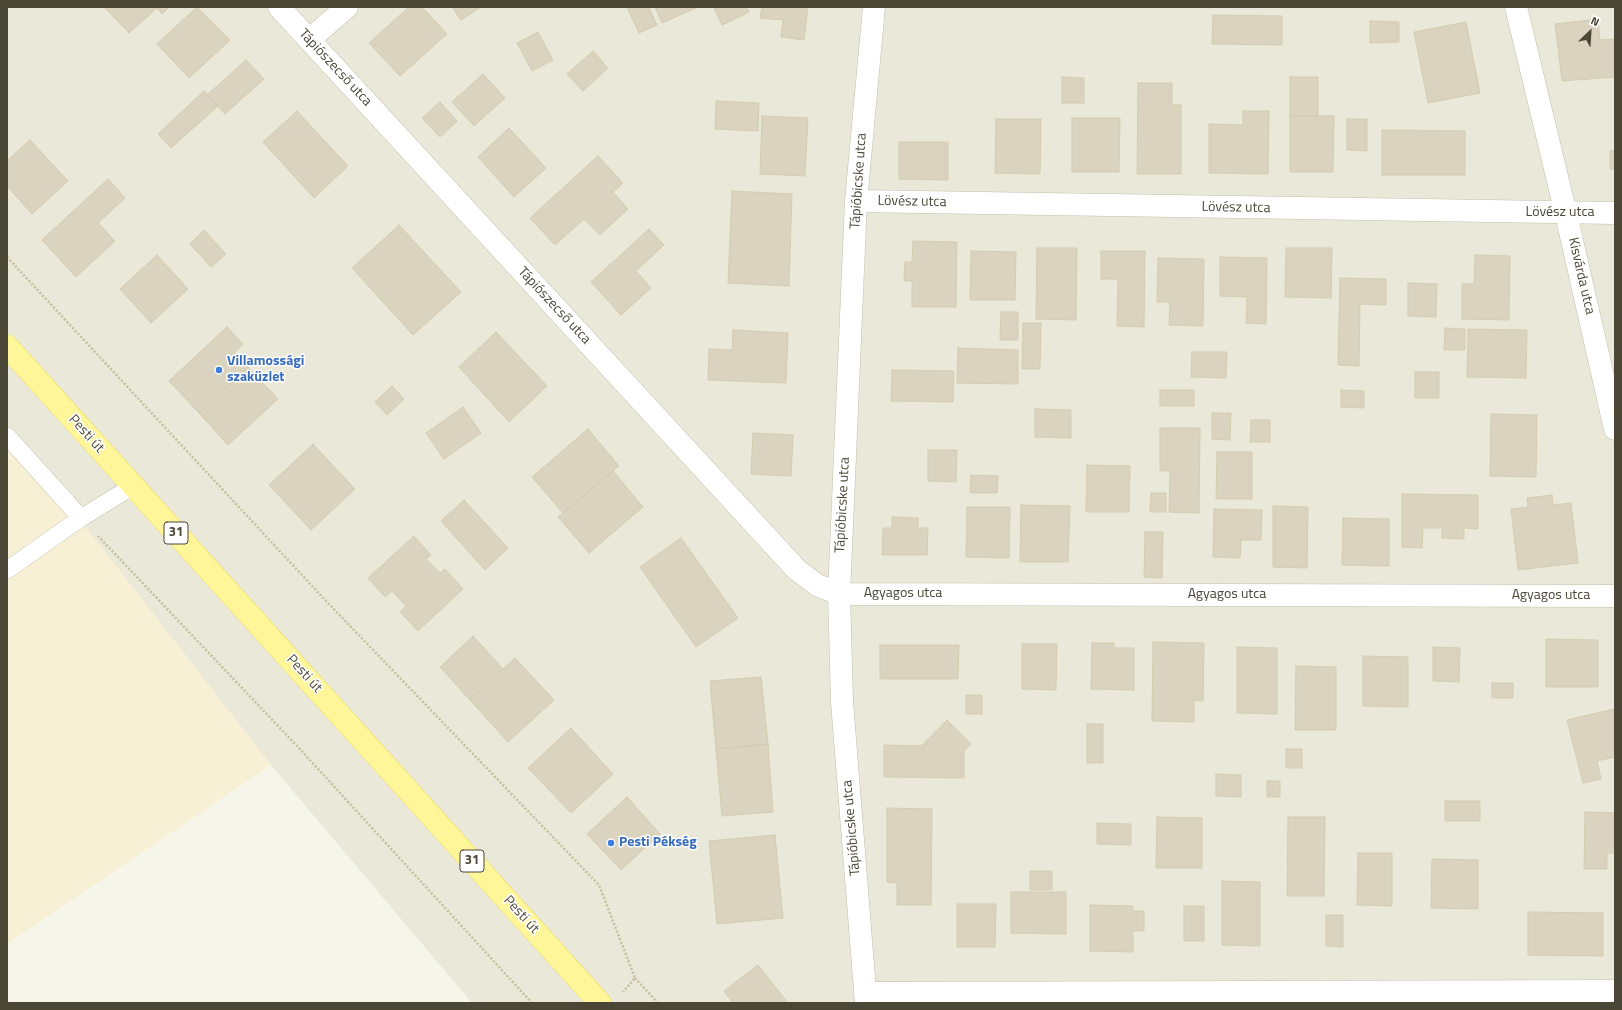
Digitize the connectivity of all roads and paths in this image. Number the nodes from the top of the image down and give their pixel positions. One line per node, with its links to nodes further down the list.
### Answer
1 (279, 7): 5 (street, Tápiószecső utca)
2 (347, 7): 5 (street)
3 (874, 7): 6 (street, Tápióbicske utca)
4 (1516, 7): 8 (street, Kisvárda utca)
5 (309, 40): 16 (street, Tápiószecső utca)
6 (856, 201): 8 (street, Lövész utca); 16 (street, Tápióbicske utca)
7 (1615, 213): 8 (street, Lövész utca)
8 (1566, 214): 11 (street, Kisvárda utca)
9 (7, 257): 18 (path)
10 (7, 347): 13 (main road, Pesti út / 31)
11 (1615, 429)
12 (7, 436): 14 (lane)
13 (133, 486): 14 (lane); 23 (main road, Pesti út / 31)
14 (81, 518): 15 (lane); 22 (path)
15 (7, 570)
16 (839, 594): 17 (street, Agyagos utca); 21 (street, Tápióbicske utca)
17 (1615, 596)
18 (635, 978): 20 (path); 24 (path)
19 (1615, 991): 21 (street)
20 (622, 993)
21 (865, 998)
22 (532, 1003)
23 (600, 1003)
24 (658, 1003)

